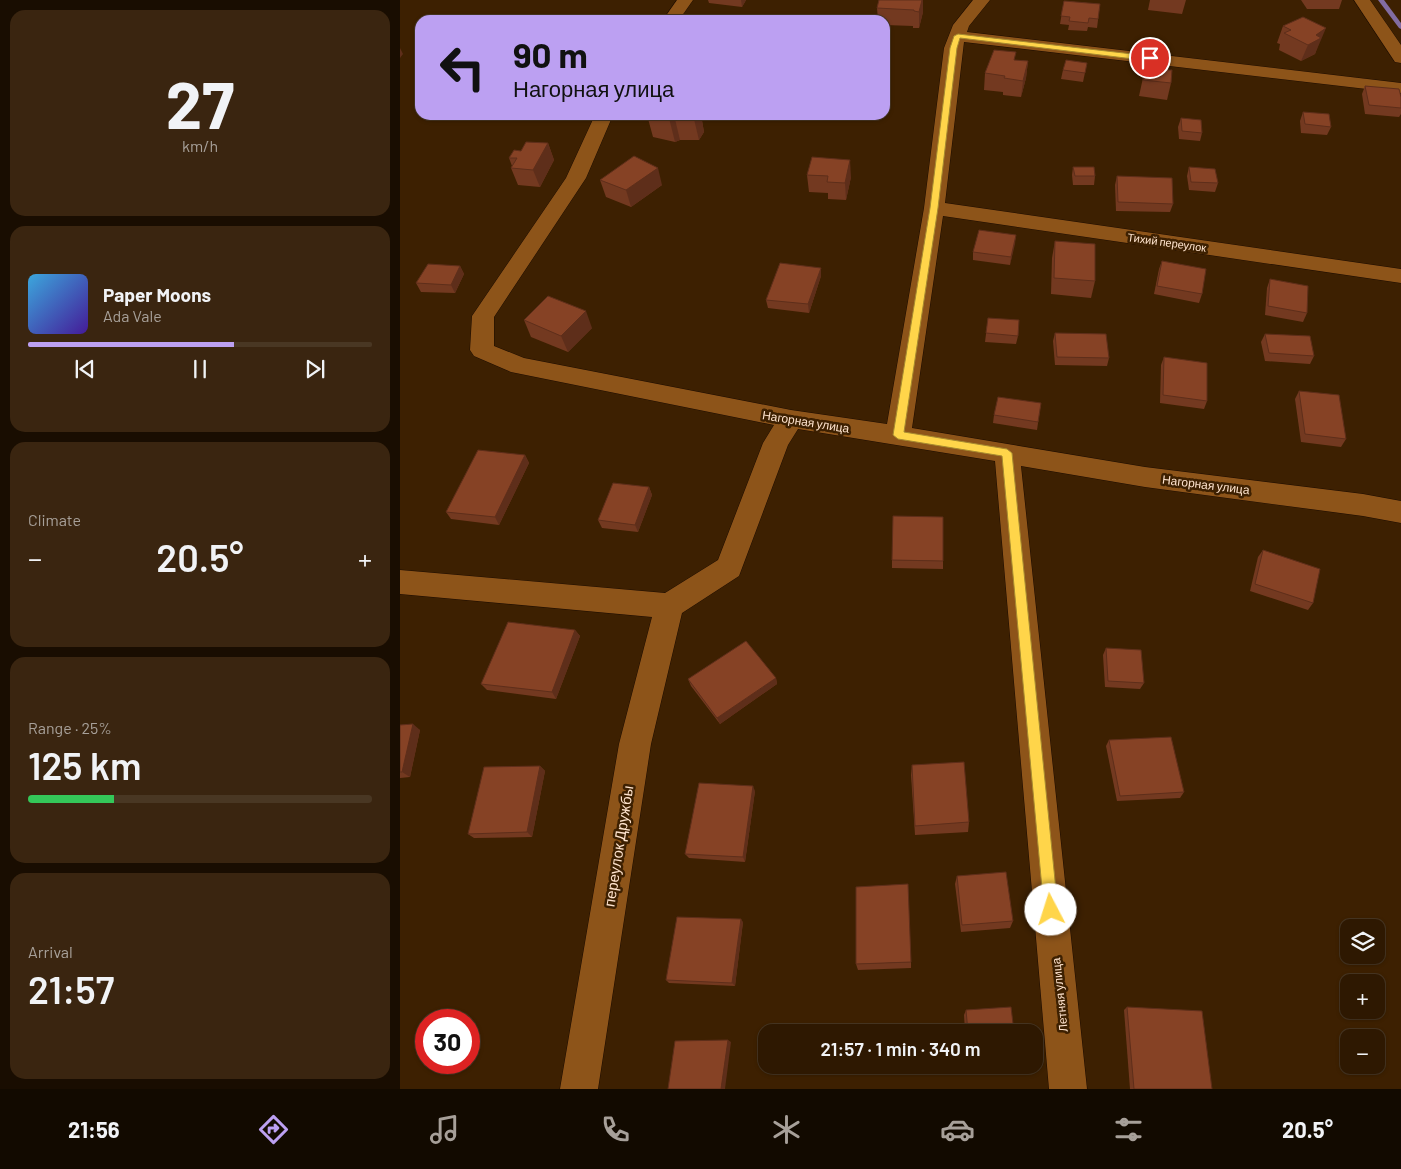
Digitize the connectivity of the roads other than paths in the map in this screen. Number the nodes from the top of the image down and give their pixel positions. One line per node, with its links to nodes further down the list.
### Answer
1 (685, 0): 4 (street)
2 (982, 0): 5 (street)
3 (1362, 0): 6 (street)
4 (674, 15)
5 (958, 36): 7 (street); 9 (street)
6 (1401, 58)
7 (1401, 88)
8 (602, 120): 11 (street, Нагорная улица)
9 (934, 208): 10 (street, Тихий переулок); 12 (street)
10 (1401, 276)
11 (791, 419): 12 (street, Нагорная улица); 17 (street)
12 (898, 435): 13 (street, Нагорная улица)
13 (1007, 453): 15 (street, Нагорная улица); 19 (street, Летняя улица)
14 (1401, 508): 15 (street)
15 (1401, 512)
16 (400, 582): 17 (street)
17 (670, 606): 18 (street, переулок Дружбы)
18 (579, 1089)
19 (1068, 1089)

